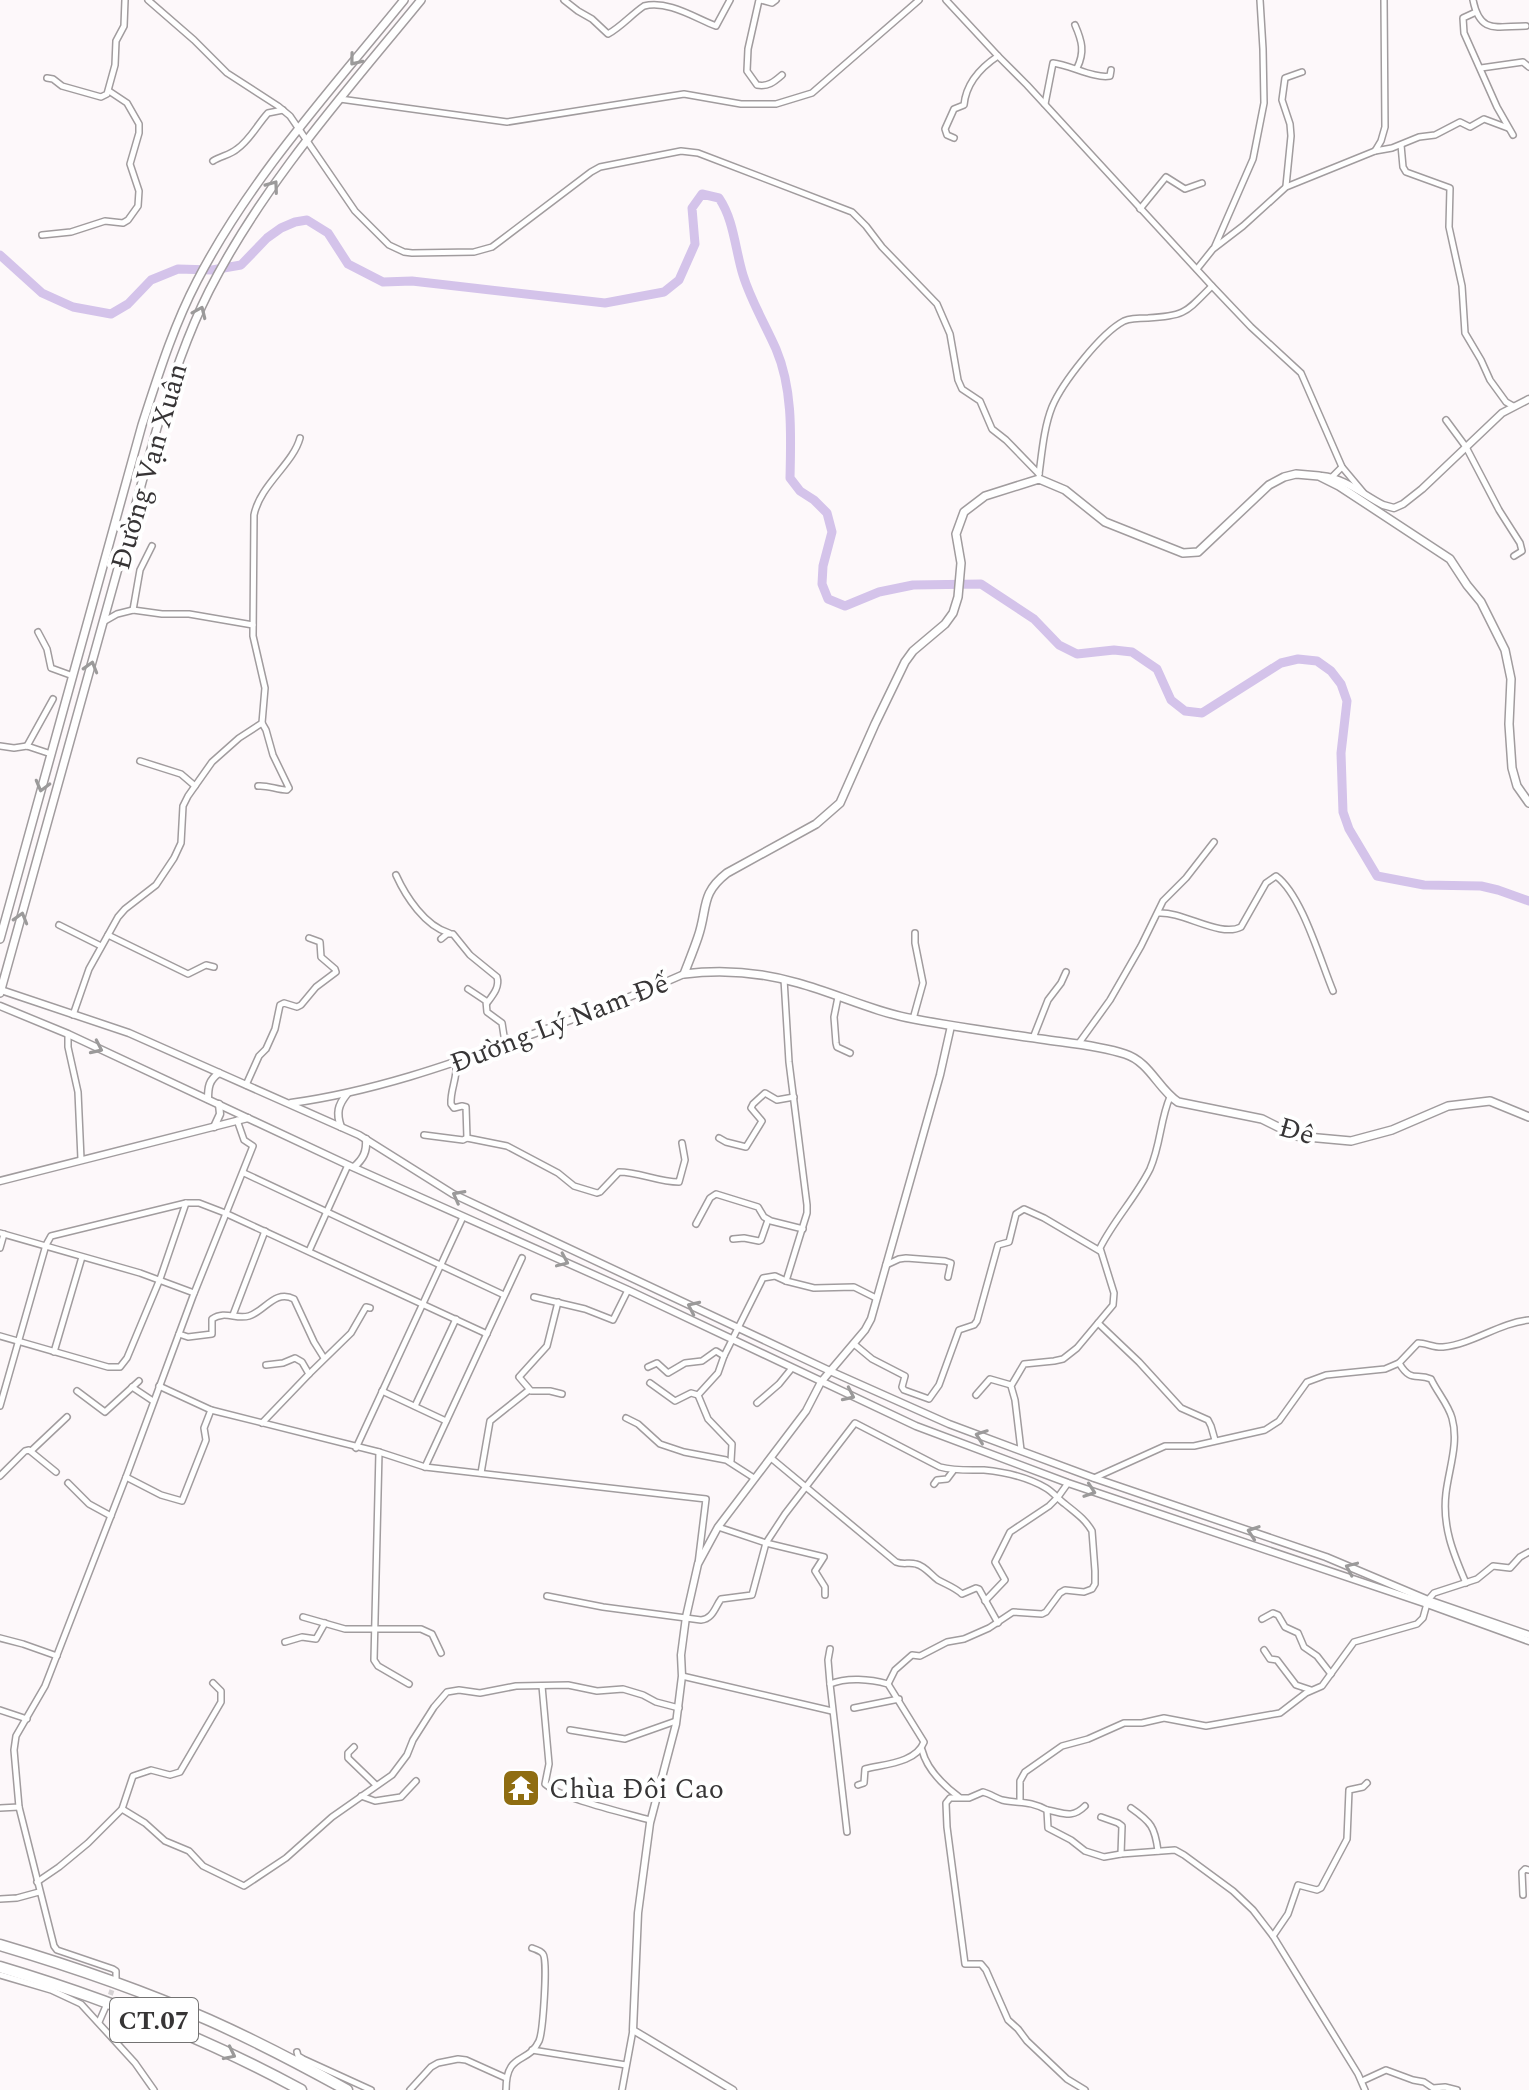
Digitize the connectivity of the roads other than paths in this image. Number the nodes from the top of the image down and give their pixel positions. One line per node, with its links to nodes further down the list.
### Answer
1 (125, 0): 25 (street)
2 (148, 0): 28 (street)
3 (404, 0): 29 (main road, Đường Vạn Xuân, one-way to 29)
4 (421, 0): 26 (main road, Đường Vạn Xuân)
5 (564, 0): 6 (street)
6 (730, 0)
7 (760, 0): 8 (street); 23 (street)
8 (776, 0)
9 (919, 0): 26 (street)
10 (946, 0): 17 (street)
11 (1260, 0): 41 (street)
12 (1384, 0): 35 (street)
13 (1473, 0): 14 (street)
14 (1476, 12): 16 (street); 20 (street)
15 (1075, 25): 19 (street)
16 (1526, 26)
17 (998, 56): 27 (street); 32 (street)
18 (1529, 67): 20 (street)
19 (1077, 68): 21 (street); 27 (street)
20 (1481, 68): 30 (street)
21 (1111, 70)
22 (1302, 72): 38 (street)
23 (782, 75)
24 (47, 78): 25 (street)
25 (109, 91): 40 (street)
26 (339, 99): 33 (main road, Đường Vạn Xuân)
27 (1045, 104): 39 (street)
28 (284, 110): 29 (street); 36 (street)
29 (299, 128): 33 (street); 57 (main road, Đường Vạn Xuân)
30 (1508, 128): 31 (street); 34 (street)
31 (1513, 135)
32 (954, 138)
33 (306, 140): 51 (street); 58 (main road, Đường Vạn Xuân, one-way to 33)
34 (1401, 145): 35 (street); 45 (street)
35 (1375, 151): 38 (street)
36 (213, 161)
37 (1202, 183): 39 (street)
38 (1286, 187): 41 (street)
39 (1140, 209): 42 (street)
40 (42, 235)
41 (1213, 249): 42 (street)
42 (1197, 269): 43 (street)
43 (1212, 286): 49 (street); 51 (street)
44 (1529, 399): 45 (street)
45 (1513, 406): 48 (street)
46 (1446, 420): 48 (street)
47 (300, 438): 59 (street)
48 (1466, 447): 53 (street); 55 (street)
49 (1342, 467): 52 (street); 53 (street)
50 (1319, 476): 51 (main road); 52 (street); 70 (main road)
51 (1039, 477): 84 (main road, Đường Lý Nam Đế)
52 (1332, 477): 53 (street)
53 (1366, 496)
54 (152, 546): 56 (street)
55 (1514, 556)
56 (133, 610): 58 (street); 59 (street)
57 (89, 618): 58 (main road); 61 (main road, Đường Vạn Xuân)
58 (103, 622): 87 (main road, Đường Vạn Xuân, one-way to 58)
59 (253, 625): 63 (street)
60 (38, 632): 61 (street)
61 (73, 676): 66 (main road, Đường Vạn Xuân)
62 (53, 699): 65 (street)
63 (262, 723): 68 (street); 69 (street)
64 (0, 746): 65 (street)
65 (27, 746): 66 (street)
66 (51, 754): 77 (main road, Đường Vạn Xuân, one-way to 77)
67 (140, 761): 68 (street)
68 (195, 786): 78 (street)
69 (258, 786)
70 (1529, 803)
71 (1214, 842): 73 (street)
72 (396, 875): 75 (street)
73 (1158, 913): 88 (street); 98 (street)
74 (59, 925): 81 (street)
75 (450, 933): 80 (street); 90 (street)
76 (915, 933): 93 (street)
77 (1, 934)
78 (108, 935): 81 (street); 82 (street)
79 (309, 938): 102 (street)
80 (441, 939)
81 (101, 947): 92 (street)
82 (214, 967)
83 (1066, 972): 96 (street)
84 (684, 974): 85 (main road); 97 (street, Đường Lý Nam Đế)
85 (784, 979): 89 (main road); 104 (street)
86 (468, 989): 90 (street)
87 (0, 991): 92 (street)
88 (1333, 991)
89 (838, 997): 93 (main road); 99 (street)
90 (487, 1003): 97 (street)
91 (0, 1006): 95 (street)
92 (73, 1015): 101 (street)
93 (913, 1019): 94 (main road)
94 (951, 1026): 96 (main road); 142 (street)
95 (68, 1034): 106 (street, one-way to 106); 119 (street)
96 (1033, 1038): 98 (main road)
97 (511, 1042): 100 (street, Đường Lý Nam Đế)
98 (1079, 1044): 105 (main road)
99 (850, 1053)
100 (456, 1063): 103 (street, Đường Lý Nam Đế); 115 (street)
101 (219, 1073): 102 (street); 106 (street)
102 (246, 1085): 107 (street)
103 (347, 1093): 107 (street, Đường Lý Nam Đế); 113 (street)
104 (794, 1097): 116 (street); 129 (street)
105 (1170, 1097): 109 (main road, Đê); 138 (street)
106 (208, 1099): 108 (street)
107 (287, 1103): 113 (street)
108 (218, 1104): 110 (street); 112 (street)
109 (1529, 1117)
110 (249, 1118): 111 (street); 120 (street)
111 (237, 1120): 112 (street); 121 (street)
112 (214, 1127): 119 (street)
113 (341, 1127): 117 (street)
114 (424, 1135): 115 (street)
115 (467, 1138): 118 (street)
116 (719, 1138)
117 (366, 1139): 120 (street); 131 (street, one-way to 117)
118 (682, 1143)
119 (81, 1159): 122 (street)
120 (351, 1166): 125 (street); 126 (street)
121 (244, 1173): 124 (street); 125 (street)
122 (0, 1181)
123 (186, 1203): 124 (street); 134 (street); 144 (street)
124 (225, 1213): 130 (street); 147 (street)
125 (327, 1213): 137 (street); 141 (street)
126 (463, 1217): 135 (street); 141 (street)
127 (768, 1220): 128 (street); 129 (street); 133 (street)
128 (696, 1224)
129 (803, 1229): 145 (street)
130 (265, 1231): 137 (street); 154 (street)
131 (533, 1232): 135 (street); 158 (street, one-way to 131)
132 (2, 1233): 134 (street); 136 (street)
133 (733, 1239)
134 (46, 1245): 139 (street); 163 (street)
135 (526, 1245): 146 (street, one-way to 146)
136 (0, 1248)
137 (309, 1251): 152 (street)
138 (1100, 1251): 157 (street); 164 (street)
139 (82, 1257): 144 (street); 165 (street)
140 (522, 1258): 148 (street)
141 (441, 1265): 148 (street); 152 (street)
142 (885, 1266): 143 (street); 150 (street)
143 (948, 1277)
144 (160, 1279): 147 (street); 165 (street)
145 (786, 1281): 150 (street); 158 (street)
146 (628, 1290): 151 (street); 162 (street)
147 (194, 1293): 159 (street)
148 (504, 1295): 160 (street)
149 (534, 1297): 151 (street)
150 (876, 1298): 164 (street)
151 (558, 1302): 180 (street)
152 (422, 1304): 155 (street); 182 (street)
153 (370, 1308): 167 (street)
154 (233, 1315): 159 (street); 167 (street)
155 (456, 1319): 160 (street); 189 (street)
156 (1529, 1320): 168 (street)
157 (1098, 1323): 177 (street); 195 (street)
158 (738, 1328): 162 (street); 172 (street)
159 (179, 1334): 178 (street)
160 (487, 1334): 193 (street)
161 (0, 1336): 163 (street)
162 (733, 1339): 166 (street); 171 (street)
163 (19, 1342): 165 (street); 188 (street)
164 (854, 1344): 172 (street)
165 (54, 1352)
166 (724, 1356): 170 (street); 184 (street)
167 (324, 1358): 173 (street)
168 (1399, 1363): 195 (street); 220 (street)
169 (266, 1365): 173 (street)
170 (648, 1367)
171 (792, 1368): 175 (street); 187 (street)
172 (830, 1371): 175 (street); 197 (street, one-way to 172)
173 (309, 1374): 194 (street)
174 (139, 1381): 179 (street)
175 (821, 1382): 200 (street); 211 (street, one-way to 211)
176 (650, 1383): 184 (street)
177 (1011, 1385): 185 (street); 197 (street)
178 (159, 1386): 186 (street); 190 (street)
179 (132, 1387): 181 (street); 186 (street)
180 (529, 1390): 183 (street); 205 (street)
181 (77, 1391)
182 (382, 1391): 189 (street); 196 (street)
183 (562, 1394)
184 (698, 1395): 201 (street)
185 (976, 1395)
186 (153, 1401): 207 (street)
187 (757, 1403)
188 (0, 1406)
189 (415, 1406): 193 (street)
190 (211, 1410): 194 (street); 207 (street)
191 (67, 1417): 198 (street)
192 (626, 1418): 201 (street)
193 (446, 1421): 202 (street)
194 (262, 1424): 196 (street)
195 (1215, 1440): 209 (street)
196 (356, 1448): 199 (street)
197 (1021, 1450): 209 (street)
198 (31, 1451): 204 (street); 206 (street)
199 (379, 1452): 202 (street); 230 (street)
200 (771, 1458): 208 (street); 213 (street)
201 (731, 1461): 208 (street)
202 (425, 1467): 205 (street)
203 (953, 1471): 212 (street); 213 (street); 214 (street)
204 (56, 1472)
205 (481, 1473): 219 (street)
206 (0, 1476)
207 (126, 1477): 215 (street)
208 (754, 1478): 216 (street)
209 (1094, 1478): 224 (street, one-way to 209)
210 (68, 1483): 215 (street)
211 (1068, 1483): 214 (street); 224 (street, one-way to 224)
212 (934, 1484)
213 (807, 1488): 217 (street); 223 (street)
214 (1058, 1497): 223 (street); 229 (street)
215 (111, 1516): 237 (street)
216 (718, 1527): 217 (street); 219 (street)
217 (766, 1543): 221 (street); 226 (street)
218 (1529, 1552): 220 (street)
219 (698, 1564): 226 (street)
220 (1466, 1583): 224 (street)
221 (825, 1595)
222 (547, 1596): 226 (street)
223 (985, 1601): 229 (street)
224 (1428, 1602): 232 (street); 238 (street)
225 (303, 1617): 228 (street)
226 (686, 1617): 239 (street)
227 (1262, 1619): 238 (street)
228 (325, 1623): 230 (street); 233 (street)
229 (998, 1623): 243 (street)
230 (376, 1628): 236 (street); 241 (street)
231 (0, 1638): 237 (street)
232 (1529, 1638)
233 (285, 1642)
234 (830, 1649): 242 (street)
235 (1264, 1650): 245 (street)
236 (441, 1653)
237 (57, 1656): 251 (street)
238 (1331, 1674): 245 (street)
239 (682, 1676): 247 (street); 250 (street)
240 (213, 1683): 267 (street)
241 (409, 1684)
242 (830, 1684): 243 (street); 250 (street)
243 (888, 1684): 246 (street)
244 (542, 1686): 247 (street); 258 (street); 270 (street)
245 (1312, 1690): 262 (street)
246 (899, 1699): 248 (street); 255 (street)
247 (679, 1708): 252 (street)
248 (854, 1708)
249 (0, 1710): 251 (street)
250 (832, 1711): 271 (street)
251 (27, 1719): 264 (street)
252 (676, 1721): 253 (street); 270 (street)
253 (570, 1730)
254 (354, 1747): 258 (street)
255 (922, 1749): 259 (street); 261 (street)
256 (416, 1781): 260 (street)
257 (1367, 1783): 279 (street)
258 (376, 1785): 260 (street)
259 (858, 1785)
260 (361, 1795): 267 (street)
261 (960, 1797): 262 (street); 302 (street)
262 (1020, 1801): 268 (street)
263 (1085, 1806): 268 (street)
264 (19, 1807): 265 (street); 275 (street)
265 (0, 1808)
266 (1131, 1808): 272 (street)
267 (122, 1809): 275 (street)
268 (1047, 1810): 273 (street)
269 (1101, 1817): 273 (street)
270 (650, 1820): 287 (street)
271 (847, 1832)
272 (1158, 1851): 273 (street); 279 (street)
273 (1121, 1854)
274 (1529, 1870): 277 (street)
275 (37, 1882): 276 (street)
276 (39, 1892): 278 (street); 284 (street)
277 (1523, 1895)
278 (0, 1899)
279 (1273, 1936): 292 (street)
280 (0, 1942): 296 (highway, CT.07)
281 (532, 1948): 288 (street)
282 (0, 1967): 295 (highway, CT.07, one-way to 295)
283 (0, 1975): 286 (street)
284 (116, 1978)
285 (106, 2006): 286 (street)
286 (99, 2022): 294 (street)
287 (633, 2030): 290 (street); 301 (street)
288 (532, 2050): 290 (street); 291 (street)
289 (297, 2052): 293 (street)
290 (626, 2065): 300 (street)
291 (506, 2078): 298 (street); 299 (street)
292 (1362, 2081): 303 (street); 304 (street)
293 (358, 2087): 297 (street)
294 (154, 2090)
295 (301, 2090)
296 (347, 2090)
297 (371, 2090)
298 (410, 2090)
299 (506, 2090)
300 (622, 2090)
301 (733, 2090)
302 (1085, 2090)
303 (1365, 2090)
304 (1457, 2090)

